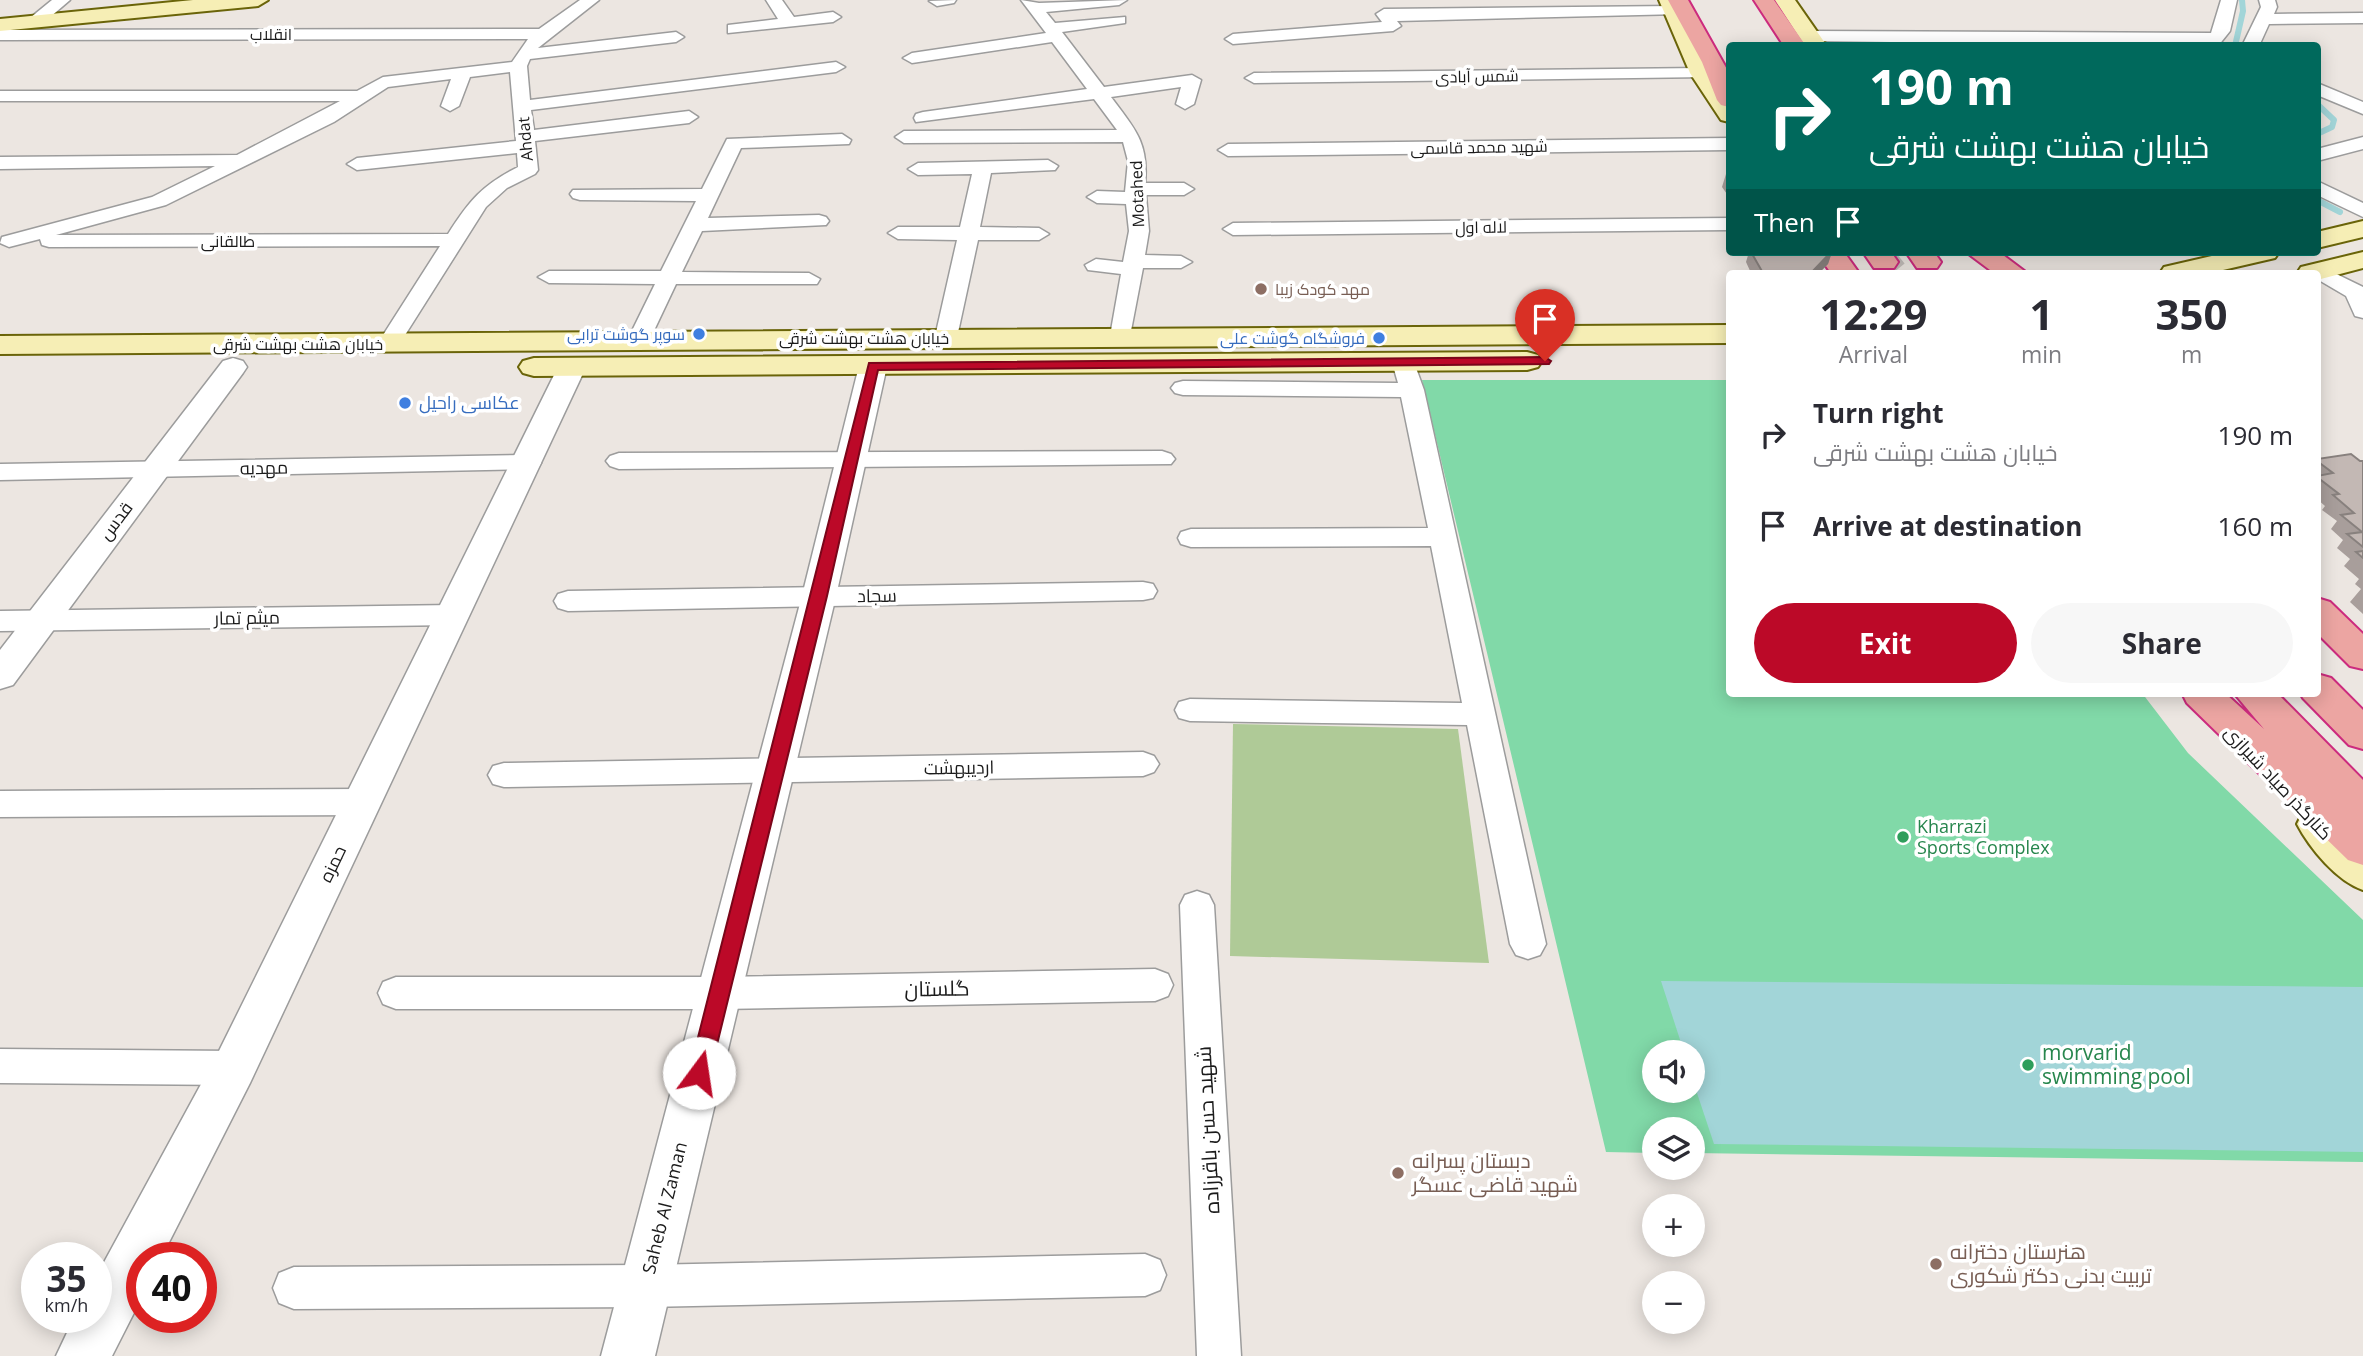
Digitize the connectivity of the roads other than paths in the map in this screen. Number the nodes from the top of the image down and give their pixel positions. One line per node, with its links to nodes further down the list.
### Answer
1 (62, 0): 20 (street)
2 (258, 0): 14 (main road)
3 (591, 0): 25 (street)
4 (774, 0): 21 (street)
5 (1119, 0): 12 (street)
6 (1373, 0): 15 (street)
7 (1700, 0): 32 (highway)
8 (1764, 0): 29 (highway)
9 (1785, 0): 29 (main road)
10 (2229, 0): 30 (street)
11 (2267, 0): 18 (street)
12 (1032, 4): 24 (street, Motahed)
13 (1674, 4): 15 (street); 37 (main road); 41 (highway)
14 (168, 5): 20 (main road)
15 (1386, 16): 28 (street)
16 (834, 17): 21 (street)
17 (2363, 18): 18 (street)
18 (2264, 19): 31 (street)
19 (1119, 20): 24 (street)
20 (36, 21): 22 (main road)
21 (789, 23): 23 (street)
22 (0, 25)
23 (734, 29)
24 (1053, 33): 33 (street); 40 (street, Motahed)
25 (542, 34): 26 (street, انقلاب); 34 (street)
26 (0, 35)
27 (676, 37): 34 (street)
28 (1233, 39)
29 (1807, 42): 30 (street)
30 (2212, 42)
31 (2252, 42)
32 (1726, 45)
33 (912, 58)
34 (520, 60): 36 (street); 46 (street, Ahdat)
35 (836, 67): 46 (street)
36 (463, 72): 43 (street); 45 (street)
37 (1701, 73): 38 (street, شمس آبادی); 48 (main road)
38 (1254, 78)
39 (2321, 90): 47 (street)
40 (1098, 93): 44 (street); 50 (street); 51 (street, Motahed)
41 (1726, 93)
42 (0, 96): 43 (street)
43 (362, 96): 59 (street)
44 (1185, 104)
45 (450, 106)
46 (523, 106): 54 (street, Ahdat)
47 (2363, 109)
48 (1726, 111)
49 (689, 117): 54 (street)
50 (923, 118)
51 (1131, 136): 52 (street); 68 (street, Motahed)
52 (904, 137)
53 (842, 139): 70 (street)
54 (525, 142): 62 (street); 82 (street, Ahdat)
55 (2363, 143): 58 (street)
56 (1726, 144): 57 (street, شهید محمد قاسمی)
57 (1228, 150)
58 (2321, 154)
59 (246, 160): 60 (street); 61 (street); 83 (street)
60 (0, 163)
61 (278, 164)
62 (357, 164)
63 (1048, 166): 64 (street)
64 (982, 167): 65 (street); 79 (street)
65 (918, 169)
66 (1184, 189): 68 (street)
67 (2321, 190): 75 (street)
68 (1136, 193): 71 (street); 90 (street, Motahed)
69 (580, 194): 70 (street)
70 (709, 195): 76 (street)
71 (1097, 197)
72 (2321, 209): 75 (street)
73 (819, 221): 76 (street)
74 (1726, 224): 77 (street, لاله اول)
75 (2362, 224): 81 (main road)
76 (694, 225): 97 (street)
77 (1233, 229)
78 (898, 233): 79 (street)
79 (969, 233): 80 (street); 102 (street)
80 (1039, 234)
81 (2321, 239)
82 (455, 240): 83 (street, طالقانی); 105 (street, Ahdat)
83 (5, 241)
84 (1983, 256): 91 (highway)
85 (1985, 256): 92 (highway)
86 (2248, 256): 93 (main road)
87 (2363, 260): 94 (main road)
88 (1181, 262): 90 (street)
89 (1096, 265): 90 (street)
90 (1133, 265): 101 (street, Motahed)
91 (1996, 270)
92 (2008, 270)
93 (2187, 270)
94 (2321, 270)
95 (2321, 275): 99 (street)
96 (549, 277): 97 (street)
97 (669, 279): 98 (street); 104 (street)
98 (809, 279)
99 (2363, 311)
100 (1726, 334): 101 (main road, خیابان هشت بهشت شرقی)
101 (1121, 336): 102 (main road, خیابان هشت بهشت شرقی)
102 (946, 337): 103 (main road, خیابان هشت بهشت شرقی)
103 (791, 338): 104 (main road, خیابان هشت بهشت شرقی); 111 (main road)
104 (639, 339): 105 (main road, خیابان هشت بهشت شرقی)
105 (389, 343): 106 (main road, خیابان هشت بهشت شرقی)
106 (0, 345)
107 (1726, 360): 113 (main road, خیابان هشت بهشت شرقی)
108 (873, 366): 111 (main road, خیابان هشت بهشت شرقی); 113 (main road, خیابان هشت بهشت شرقی); 116 (street, Saheb Al Zaman)
109 (233, 367): 110 (main road, خیابان هشت بهشت شرقی); 112 (main road, خیابان هشت بهشت شرقی); 119 (street, قدس)
110 (572, 367): 111 (main road, خیابان هشت بهشت شرقی); 118 (street, حمزه)
111 (778, 367)
112 (0, 368)
113 (1408, 376): 114 (street); 121 (street)
114 (1183, 388)
115 (1162, 459): 116 (street)
116 (851, 460): 117 (street); 124 (street, Saheb Al Zaman)
117 (619, 461)
118 (528, 463): 119 (street, مهدیه); 126 (street, حمزه)
119 (155, 470): 120 (street, مهدیه); 129 (street, قدس)
120 (0, 472)
121 (1443, 537): 122 (street); 137 (street)
122 (1191, 538)
123 (1143, 591): 124 (street, سجاد)
124 (820, 596): 125 (street, سجاد); 140 (street, Saheb Al Zaman)
125 (568, 601)
126 (454, 615): 129 (street, میثم تمار); 142 (street, حمزه)
127 (2321, 615): 130 (highway)
128 (0, 621): 129 (street, میثم تمار)
129 (41, 621): 131 (street, قدس)
130 (2359, 650)
131 (0, 676)
132 (2321, 692): 138 (highway)
133 (2198, 697): 146 (main road, کنارگذر صیاد شیرازی)
134 (2205, 697): 145 (highway)
135 (2257, 697): 144 (highway)
136 (1190, 710): 137 (street)
137 (1480, 714): 148 (street)
138 (2363, 734)
139 (1143, 764): 140 (street, اردیبهشت)
140 (775, 772): 141 (street, اردیبهشت); 151 (street, Saheb Al Zaman)
141 (504, 775)
142 (363, 802): 143 (street); 153 (street, حمزه)
143 (0, 804)
144 (2363, 806)
145 (2363, 848)
146 (2363, 872)
147 (1197, 905): 159 (street, شهید حسن باقرزاده)
148 (1528, 944)
149 (1155, 985): 151 (street, گلستان)
150 (396, 993): 151 (street, گلستان)
151 (720, 993): 155 (street, Saheb Al Zaman)
152 (0, 1066): 153 (street)
153 (234, 1068): 157 (street, حمزه)
154 (1145, 1275): 155 (street)
155 (646, 1286): 156 (street); 158 (street, Saheb Al Zaman)
156 (294, 1288)
157 (83, 1356)
158 (628, 1356)
159 (1219, 1356)

